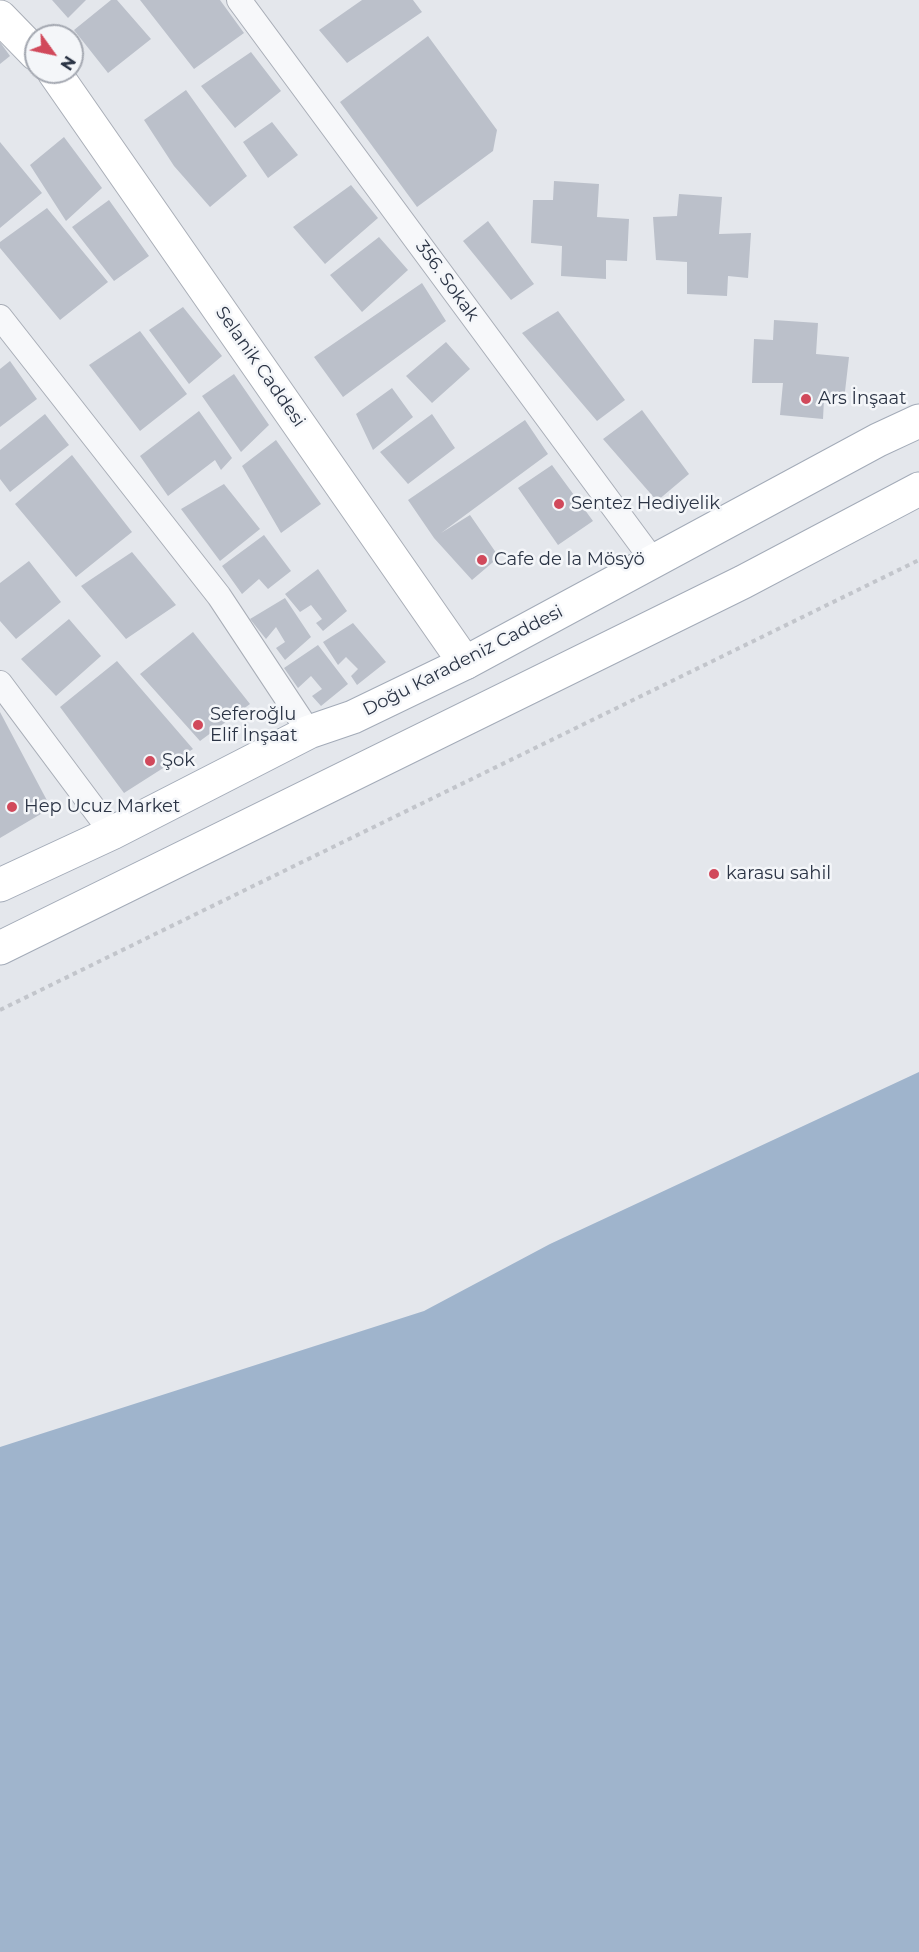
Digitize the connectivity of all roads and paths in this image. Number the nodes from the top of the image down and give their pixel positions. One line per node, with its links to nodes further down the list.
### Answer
1 (239, 0): 9 (street, 356. Sokak)
2 (0, 17): 3 (main road)
3 (24, 42)
4 (62, 84): 10 (main road, Selanik Caddesi)
5 (0, 317): 12 (street)
6 (919, 421): 9 (main road, Doğu Karadeniz Caddesi)
7 (919, 489): 15 (main road)
8 (919, 560): 16 (path)
9 (654, 562): 10 (main road, Doğu Karadeniz Caddesi)
10 (465, 663): 12 (main road, Doğu Karadeniz Caddesi)
11 (0, 683): 13 (street)
12 (309, 732): 13 (main road, Doğu Karadeniz Caddesi)
13 (112, 833): 14 (main road, Doğu Karadeniz Caddesi)
14 (0, 885)
15 (0, 948)
16 (0, 1010)

